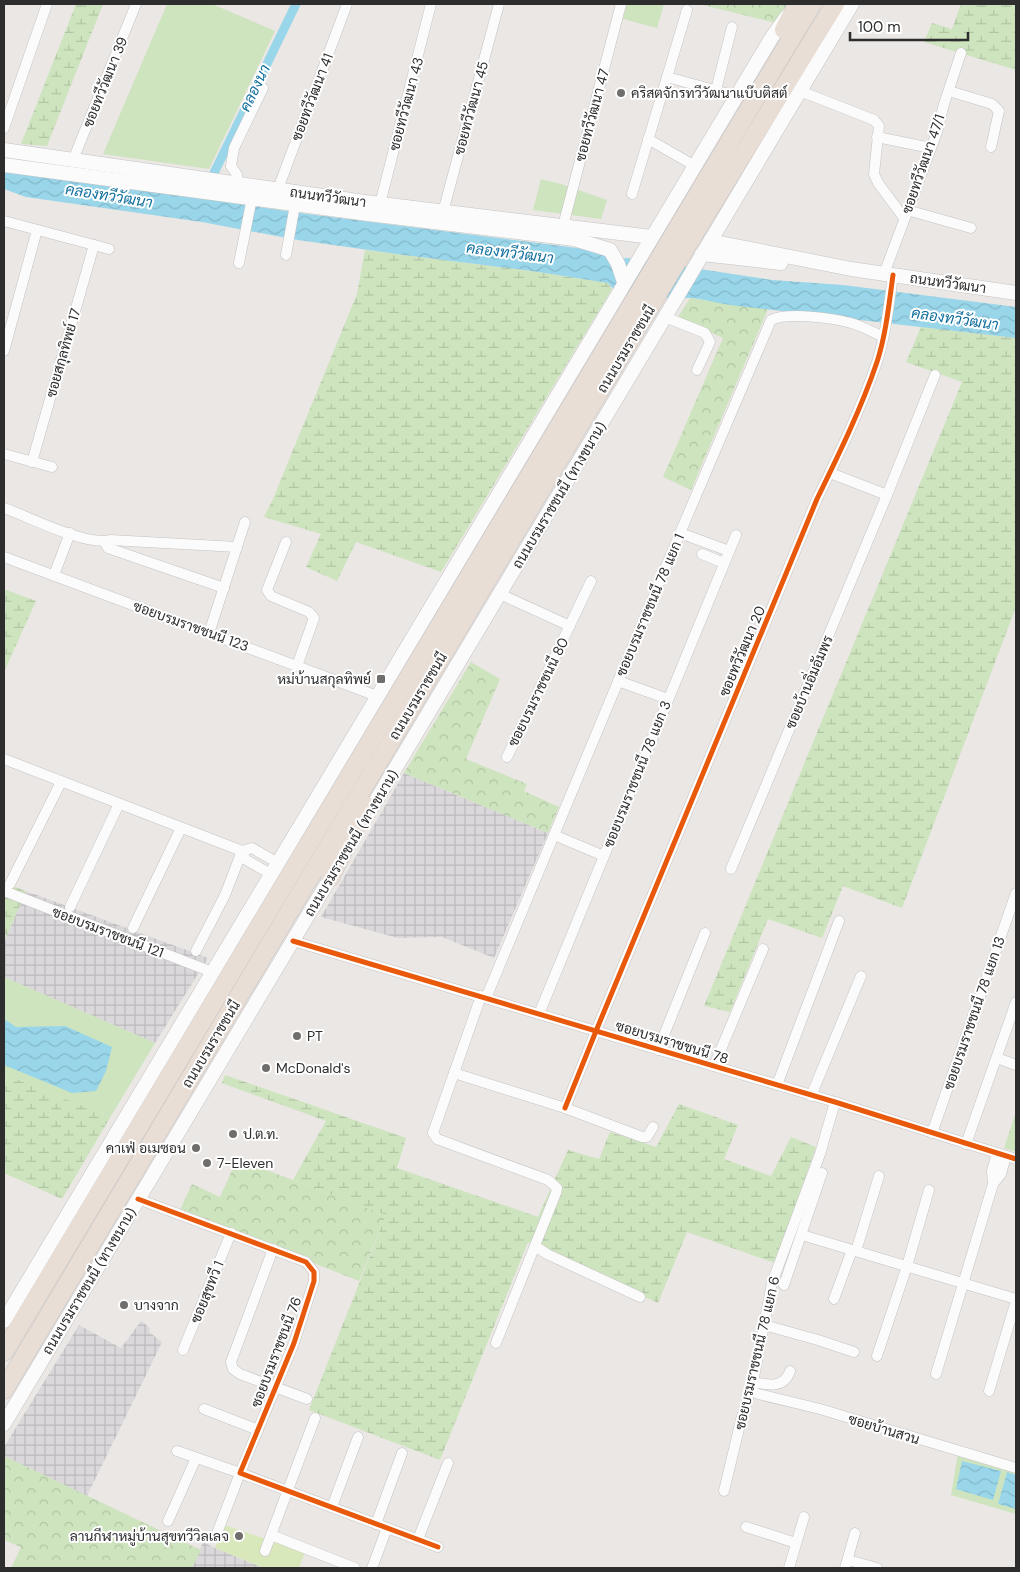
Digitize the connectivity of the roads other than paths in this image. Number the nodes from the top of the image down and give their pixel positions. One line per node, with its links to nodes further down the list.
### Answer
1 (47, 4): 22 (street)
2 (136, 4): 29 (street, ซอยทวีวัฒนา 39)
3 (347, 4): 33 (street, ซอยทวีวัฒนา 41)
4 (432, 4): 36 (street, ซอยทวีวัฒนา 43)
5 (499, 4): 38 (street, ซอยทวีวัฒนา 45)
6 (621, 4): 41 (street, ซอยทวีวัฒนา 47)
7 (797, 4): 21 (main road); 23 (highway)
8 (812, 4): 23 (highway, ถนนบรมราชชนนี)
9 (835, 4): 14 (highway, ถนนบรมราชชนนี)
10 (840, 4): 14 (highway)
11 (852, 4): 20 (main road, ถนนบรมราชชนนี (ทางขนาน))
12 (687, 10): 16 (street)
13 (732, 27): 18 (street)
14 (820, 28): 53 (highway, ถนนบรมราชชนนี)
15 (961, 53): 19 (street, ซอยทวีวัฒนา 47/1)
16 (667, 77): 18 (street); 25 (street)
17 (263, 88): 32 (street)
18 (716, 90): 21 (street)
19 (949, 90): 26 (street); 27 (street, ซอยทวีวัฒนา 47/1)
20 (800, 91): 24 (street); 46 (main road, ถนนบรมราชชนนี (ทางขนาน))
21 (736, 96): 31 (main road)
22 (4, 128)
23 (735, 132): 53 (highway, ถนนบรมราชชนนี)
24 (876, 137): 27 (street); 39 (street)
25 (648, 139): 31 (street); 34 (street)
26 (991, 147)
27 (931, 148): 39 (street, ซอยทวีวัฒนา 47/1)
28 (4, 150): 29 (main road, ถนนทวีวัฒนา)
29 (73, 160): 32 (main road, ถนนทวีวัฒนา)
30 (4, 164): 35 (main road, ถนนทวีวัฒนา)
31 (695, 166): 45 (main road)
32 (238, 184): 33 (main road, ถนนทวีวัฒนา)
33 (278, 189): 36 (main road, ถนนทวีวัฒนา)
34 (632, 194)
35 (251, 203): 37 (main road, ถนนทวีวัฒนา); 52 (street)
36 (380, 204): 38 (main road, ถนนทวีวัฒนา)
37 (295, 209): 49 (main road, ถนนทวีวัฒนา); 51 (street)
38 (443, 212): 41 (main road, ถนนทวีวัฒนา)
39 (906, 214): 42 (street); 55 (street, ซอยทวีวัฒนา 47/1)
40 (4, 221): 43 (street)
41 (563, 226): 44 (main road, ถนนทวีวัฒนา)
42 (970, 228)
43 (37, 230): 47 (street); 60 (street)
44 (628, 234): 45 (main road, ถนนทวีวัฒนา); 49 (main road)
45 (652, 237): 56 (main road)
46 (710, 241): 50 (main road, ถนนบรมราชชนนี (ทางขนาน)); 54 (main road, ถนนทวีวัฒนา)
47 (94, 245): 48 (street); 64 (street, ซอยสกุลทิพย์ 17)
48 (109, 249)
49 (610, 250): 56 (main road)
50 (702, 254): 54 (main road, ถนนทวีวัฒนา); 58 (main road, ถนนบรมราชชนนี (ทางขนาน))
51 (286, 255)
52 (239, 263)
53 (667, 263): 58 (highway, ถนนบรมราชชนนี)
54 (851, 269): 55 (main road, ถนนทวีวัฒนา)
55 (888, 275): 57 (main road, ถนนทวีวัฒนา); 59 (street, ซอยทวีวัฒนา 20)
56 (624, 282): 88 (main road)
57 (1016, 293)
58 (654, 310): 61 (street); 83 (main road, ถนนบรมราชชนนี (ทางขนาน)); 90 (highway, ถนนบรมราชชนนี); 150 (highway, ถนนบรมราชชนนี)
59 (884, 334): 66 (street, ซอยทวีวัฒนา 20); 70 (street, ซอยบรมราชชนนี 78 แยก 1)
60 (4, 351)
61 (698, 370)
62 (935, 374): 67 (street, ซอยบ้านอิ่มอัมพร)
63 (4, 454): 64 (street)
64 (32, 462): 65 (street)
65 (52, 467)
66 (830, 473): 67 (street); 116 (street, ซอยทวีวัฒนา 20)
67 (887, 495): 100 (street, ซอยบ้านอิ่มอัมพร)
68 (4, 508): 71 (street)
69 (245, 522): 75 (street)
70 (680, 533): 76 (street); 87 (street, ซอยบรมราชชนนี 78 แยก 1)
71 (70, 534): 73 (street); 80 (street)
72 (736, 534): 76 (street, ซอยบรมราชชนนี 78 แยก 3)
73 (104, 542): 75 (street); 82 (street)
74 (286, 542): 86 (street)
75 (237, 547): 82 (street)
76 (729, 551): 79 (street, ซอยบรมราชชนนี 78 แยก 3)
77 (702, 554): 79 (street)
78 (4, 557): 80 (street, ซอยบรมราชชนนี 123)
79 (724, 563): 89 (street, ซอยบรมราชชนนี 78 แยก 3)
80 (54, 575): 85 (street, ซอยบรมราชชนนี 123)
81 (592, 581): 84 (street, ซอยบรมราชชนนี 80)
82 (224, 588): 85 (street)
83 (500, 594): 84 (street, ซอยบรมราชชนนี 80); 101 (main road, ถนนบรมราชชนนี (ทางขนาน))
84 (570, 626): 91 (street, ซอยบรมราชชนนี 80)
85 (209, 633): 86 (street, ซอยบรมราชชนนี 123)
86 (297, 666): 88 (street, ซอยบรมราชชนนี 123)
87 (618, 681): 89 (street); 96 (street, ซอยบรมราชชนนี 78 แยก 1)
88 (377, 696): 99 (main road)
89 (668, 699): 98 (street, ซอยบรมราชชนนี 78 แยก 3)
90 (413, 705): 101 (highway); 157 (highway, ถนนบรมราชชนนี)
91 (506, 757)
92 (4, 759): 93 (street)
93 (61, 782): 94 (street); 102 (street)
94 (119, 804): 95 (street); 104 (street)
95 (181, 828): 97 (street); 106 (street)
96 (554, 835): 98 (street); 113 (street, ซอยบรมราชชนนี 78 แยก 1)
97 (242, 851): 99 (street); 110 (street)
98 (604, 856): 115 (street, ซอยบรมราชชนนี 78 แยก 3)
99 (274, 868): 111 (main road)
100 (731, 869)
101 (330, 878): 108 (main road, ถนนบรมราชชนนี (ทางขนาน))
102 (7, 888): 111 (street, ซอยบรมราชชนนี 121)
103 (1016, 892): 127 (street, ซอยบรมราชชนนี 78 แยก 13)
104 (70, 907)
105 (839, 921): 122 (street)
106 (133, 928)
107 (705, 933): 117 (street)
108 (292, 941): 113 (street, ซอยบรมราชชนนี 78); 134 (main road, ถนนบรมราชชนนี (ทางขนาน))
109 (763, 949): 120 (street)
110 (196, 951)
111 (212, 972): 146 (main road)
112 (861, 976): 123 (street)
113 (484, 997): 115 (street, ซอยบรมราชชนนี 78); 121 (street, ซอยบรมราชชนนี 78 แยก 1)
114 (1016, 1002): 118 (street)
115 (539, 1014): 116 (street, ซอยบรมราชชนนี 78)
116 (596, 1031): 117 (street, ซอยบรมราชชนนี 78); 125 (street, ซอยทวีวัฒนา 20)
117 (658, 1050): 120 (street, ซอยบรมราชชนนี 78)
118 (996, 1058): 119 (street); 128 (street)
119 (1016, 1065)
120 (714, 1066): 122 (street, ซอยบรมราชชนนี 78)
121 (454, 1073): 125 (street); 137 (street, ซอยบรมราชชนนี 78 แยก 1)
122 (777, 1085): 123 (street, ซอยบรมราชชนนี 78)
123 (811, 1096): 124 (street, ซอยบรมราชชนนี 78)
124 (835, 1102): 127 (street, ซอยบรมราชชนนี 78); 147 (street, ซอยบรมราชชนนี 78 แยก 6)
125 (565, 1108): 126 (street)
126 (653, 1127)
127 (932, 1133): 128 (street, ซอยบรมราชชนนี 78)
128 (966, 1144): 129 (street, ซอยบรมราชชนนี 78)
129 (1001, 1155): 130 (street, ซอยบรมราชชนนี 78); 141 (street)
130 (1016, 1159)
131 (822, 1173): 136 (street)
132 (879, 1176): 139 (street)
133 (929, 1190): 140 (street)
134 (138, 1198): 135 (street, ซอยบรมราชชนนี 76); 162 (main road, ถนนบรมราชชนนี (ทางขนาน))
135 (230, 1233): 138 (street, ซอยบรมราชชนนี 76); 149 (street, ซอยสุขทวี 1)
136 (802, 1235): 139 (street); 142 (street)
137 (534, 1246): 143 (street); 148 (street)
138 (273, 1249): 156 (street, ซอยบรมราชชนนี 76); 156 (street)
139 (854, 1250): 140 (street); 144 (street)
140 (907, 1266): 141 (street); 152 (street)
141 (964, 1284): 145 (street); 154 (street)
142 (784, 1285)
143 (640, 1297)
144 (834, 1299)
145 (1016, 1300): 158 (street)
146 (4, 1322)
147 (764, 1326): 151 (street); 155 (street, ซอยบรมราชชนนี 78 แยก 6)
148 (496, 1343)
149 (183, 1350)
150 (4, 1352)
151 (854, 1352)
152 (877, 1356)
153 (790, 1371): 155 (street)
154 (936, 1374)
155 (752, 1386): 169 (street, ซอยบ้านสวน); 172 (street, ซอยบรมราชชนนี 78 แยก 6)
156 (276, 1388): 159 (street); 163 (street, ซอยบรมราชชนนี 76)
157 (4, 1390)
158 (989, 1391)
159 (307, 1399)
160 (204, 1409): 163 (street)
161 (315, 1418): 171 (street)
162 (4, 1424)
163 (258, 1430): 170 (street, ซอยบรมราชชนนี 76)
164 (358, 1437): 173 (street)
165 (177, 1451): 167 (street)
166 (402, 1453): 176 (street)
167 (196, 1458): 170 (street); 175 (street)
168 (448, 1463): 182 (street)
169 (1016, 1468)
170 (240, 1473): 171 (street); 181 (street, ซอยบรมราชชนนี 76)
171 (287, 1490): 173 (street); 180 (street)
172 (724, 1491)
173 (332, 1507): 176 (street)
174 (804, 1517): 183 (street)
175 (168, 1520)
176 (376, 1524): 178 (street)
177 (746, 1527): 183 (street)
178 (387, 1528): 182 (street); 188 (street)
179 (855, 1533): 186 (street)
180 (271, 1535): 185 (street); 187 (street)
181 (216, 1536)
182 (418, 1539): 184 (street)
183 (796, 1543): 189 (street)
184 (438, 1548)
185 (265, 1551)
186 (846, 1564): 190 (street)
187 (355, 1568)
188 (372, 1568)
189 (789, 1568)
190 (877, 1568)

